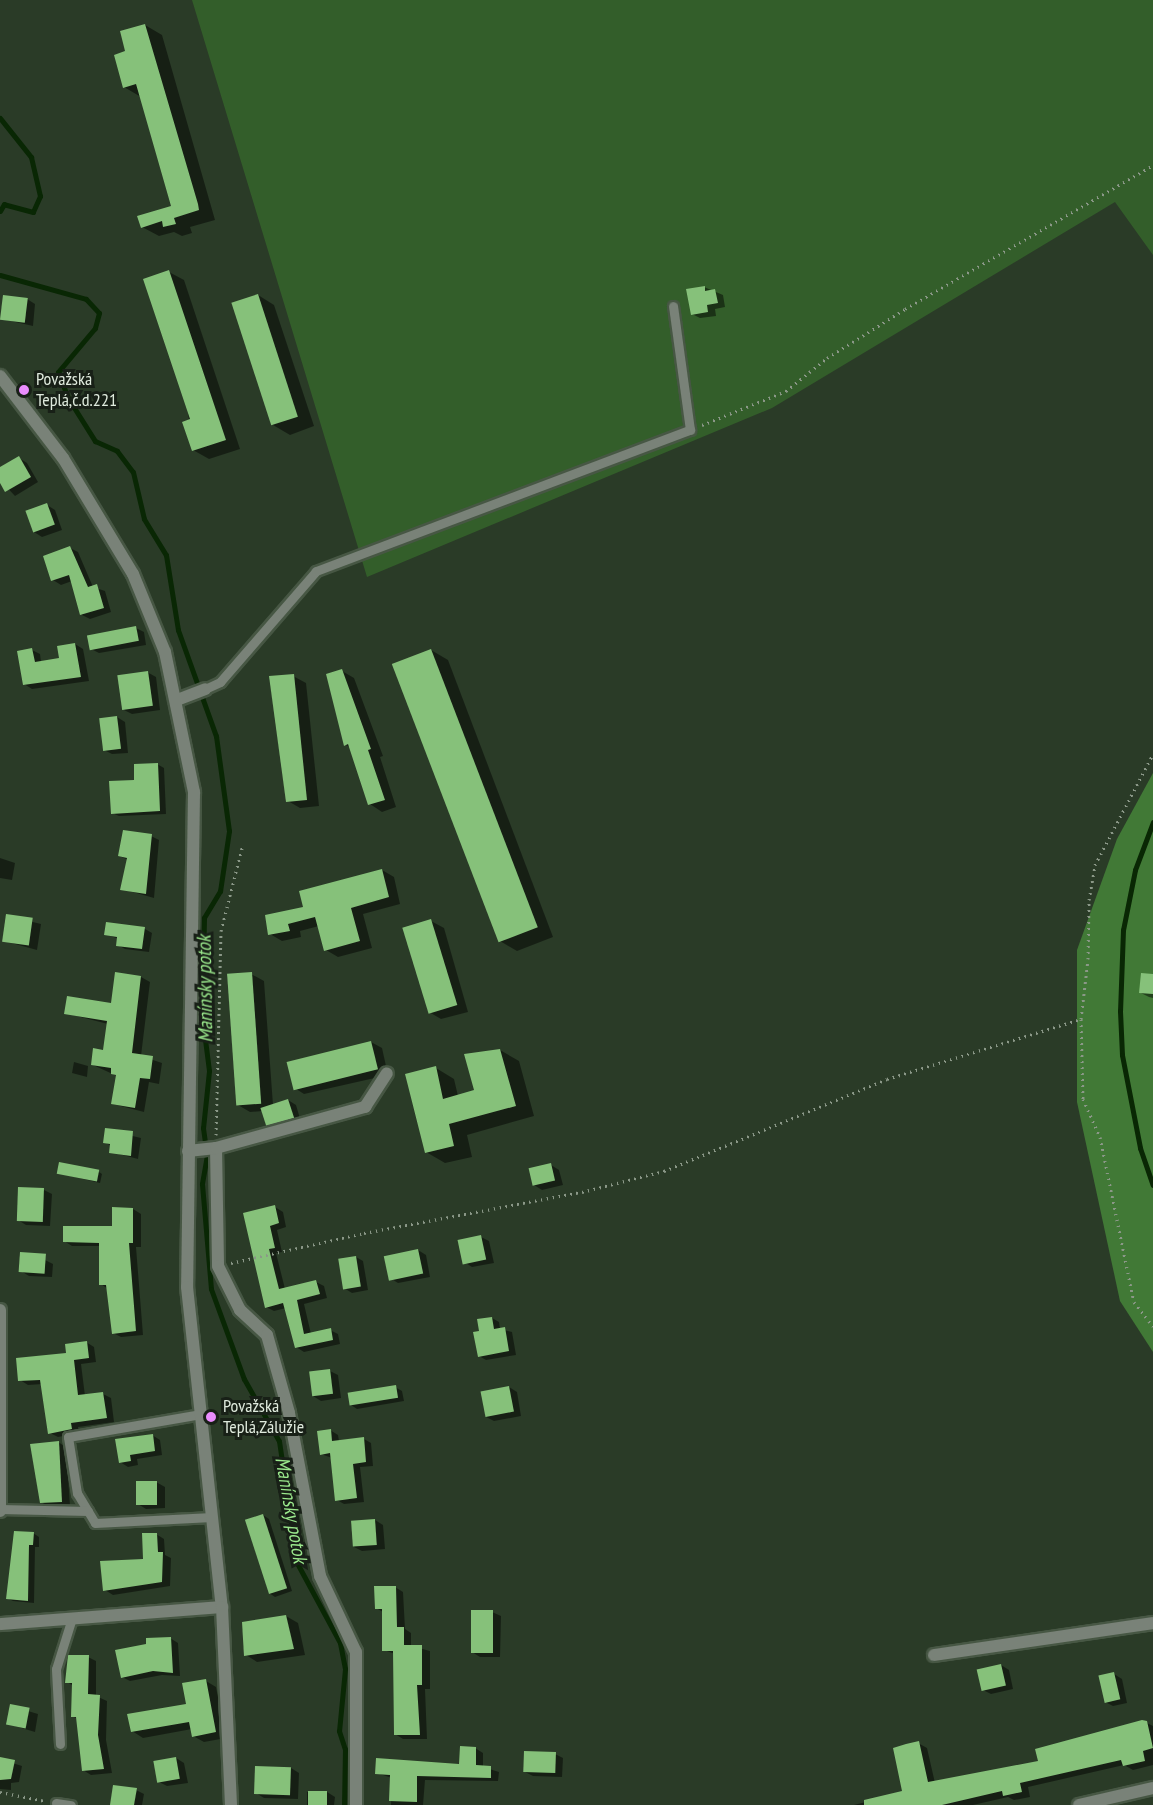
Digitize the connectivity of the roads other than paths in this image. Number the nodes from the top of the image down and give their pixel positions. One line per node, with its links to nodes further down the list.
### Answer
1 (673, 306): 3 (lane)
2 (0, 376): 4 (street)
3 (200, 691): 4 (street)
4 (177, 700): 7 (street)
5 (387, 1073): 6 (street)
6 (216, 1148): 7 (street); 23 (street)
7 (188, 1151): 9 (street)
8 (0, 1310): 10 (street)
9 (201, 1414): 11 (lane); 12 (street)
10 (0, 1510): 11 (lane)
11 (88, 1511): 12 (lane)
12 (212, 1517): 13 (street)
13 (222, 1607): 14 (street); 22 (street)
14 (72, 1618): 16 (street); 18 (lane)
15 (1153, 1623): 17 (street)
16 (0, 1624)
17 (934, 1655)
18 (60, 1744)
19 (1153, 1788): 24 (street)
20 (56, 1803): 21 (lane)
21 (71, 1805)
22 (231, 1805)
23 (356, 1805)
24 (1079, 1805)

